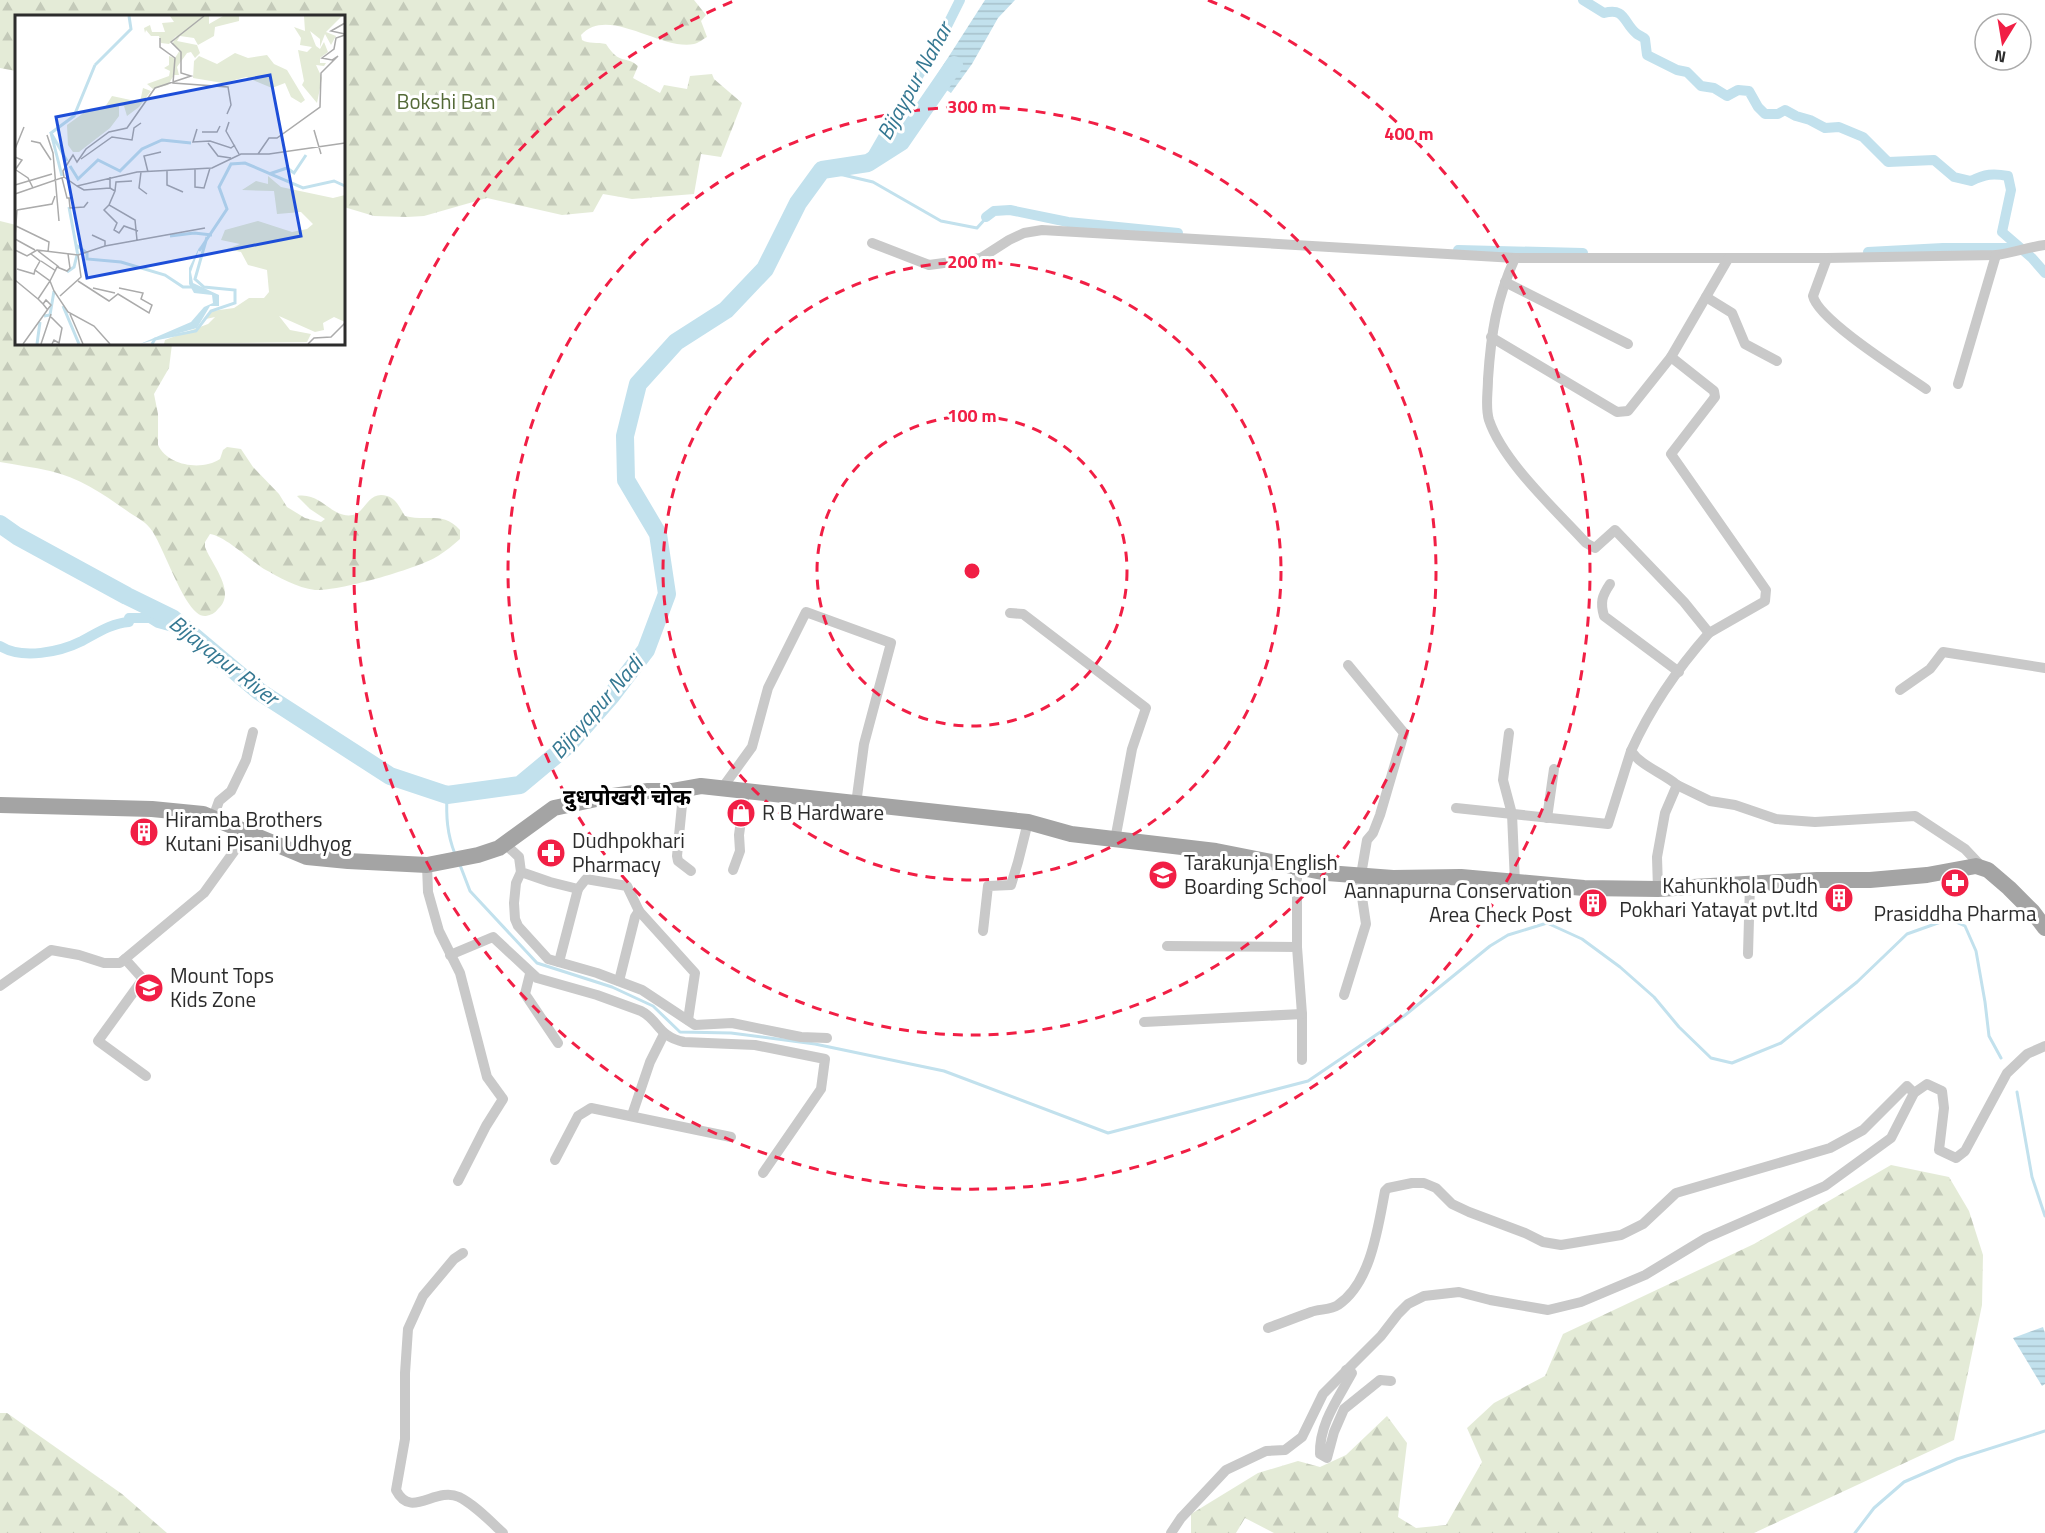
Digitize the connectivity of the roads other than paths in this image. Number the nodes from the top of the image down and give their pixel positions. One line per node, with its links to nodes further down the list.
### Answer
1 (872, 243): 4 (street)
2 (2045, 245): 3 (street)
3 (1996, 255): 5 (street); 13 (street)
4 (1515, 258): 6 (street); 7 (street)
5 (1827, 258): 6 (street); 14 (street)
6 (1728, 259): 8 (street)
7 (1505, 282): 9 (street); 10 (street)
8 (1706, 297): 11 (street); 12 (street)
9 (1491, 337): 11 (street); 17 (street)
10 (1628, 344)
11 (1671, 357): 17 (street)
12 (1777, 361)
13 (1958, 384)
14 (1926, 389)
15 (1610, 584): 20 (street)
16 (1010, 613): 38 (street)
17 (1709, 633): 20 (street)
18 (1348, 664): 46 (street)
19 (2045, 668): 21 (street)
20 (1679, 672): 24 (street)
21 (1900, 690)
22 (253, 732): 34 (street)
23 (1509, 733): 33 (street)
24 (1631, 751): 26 (street); 35 (street)
25 (1554, 770): 35 (street)
26 (1677, 785): 42 (street); 50 (street)
27 (723, 787): 28 (main road); 29 (main road); 30 (street)
28 (673, 791): 39 (main road); 44 (street)
29 (745, 791): 30 (main road); 43 (street)
30 (856, 804): 36 (main road)
31 (0, 805): 34 (main road)
32 (1456, 808): 33 (street)
33 (1512, 814): 35 (street); 47 (street)
34 (213, 818): 37 (main road)
35 (1547, 818)
36 (1028, 822): 38 (main road); 53 (street)
37 (248, 832): 40 (main road); 58 (street)
38 (1115, 840): 41 (main road)
39 (506, 844): 40 (main road); 45 (street)
40 (427, 865): 57 (street)
41 (1297, 866): 46 (main road); 55 (street)
42 (1982, 867): 48 (main road); 52 (main road)
43 (733, 870)
44 (691, 871)
45 (521, 872): 49 (street); 59 (street)
46 (1362, 875): 47 (main road); 63 (street)
47 (1515, 883): 50 (main road)
48 (1750, 884): 50 (main road); 56 (street)
49 (578, 889): 51 (street); 59 (street)
50 (1658, 889)
51 (639, 911): 61 (street); 65 (street)
52 (2045, 928)
53 (983, 931)
54 (1167, 946): 55 (street)
55 (1297, 947): 64 (street)
56 (1748, 954)
57 (450, 955): 60 (street); 78 (street)
58 (125, 959): 62 (street); 72 (street)
59 (559, 962): 61 (street)
60 (530, 974): 67 (street); 69 (street)
61 (619, 981): 65 (street)
62 (0, 986)
63 (1344, 995)
64 (1302, 1014): 66 (street); 71 (street)
65 (688, 1020): 68 (street)
66 (1144, 1022)
67 (664, 1034): 74 (street); 77 (street)
68 (826, 1038)
69 (558, 1043)
70 (2045, 1046): 73 (street)
71 (1302, 1060)
72 (146, 1076)
73 (1914, 1093): 80 (street); 81 (street)
74 (632, 1115): 75 (street); 76 (street)
75 (731, 1137)
76 (555, 1160)
77 (763, 1173)
78 (459, 1181)
79 (463, 1253): 83 (street)
80 (1268, 1329)
81 (1346, 1370): 82 (street); 84 (street)
82 (1391, 1381)
83 (503, 1533)
84 (1171, 1533)

